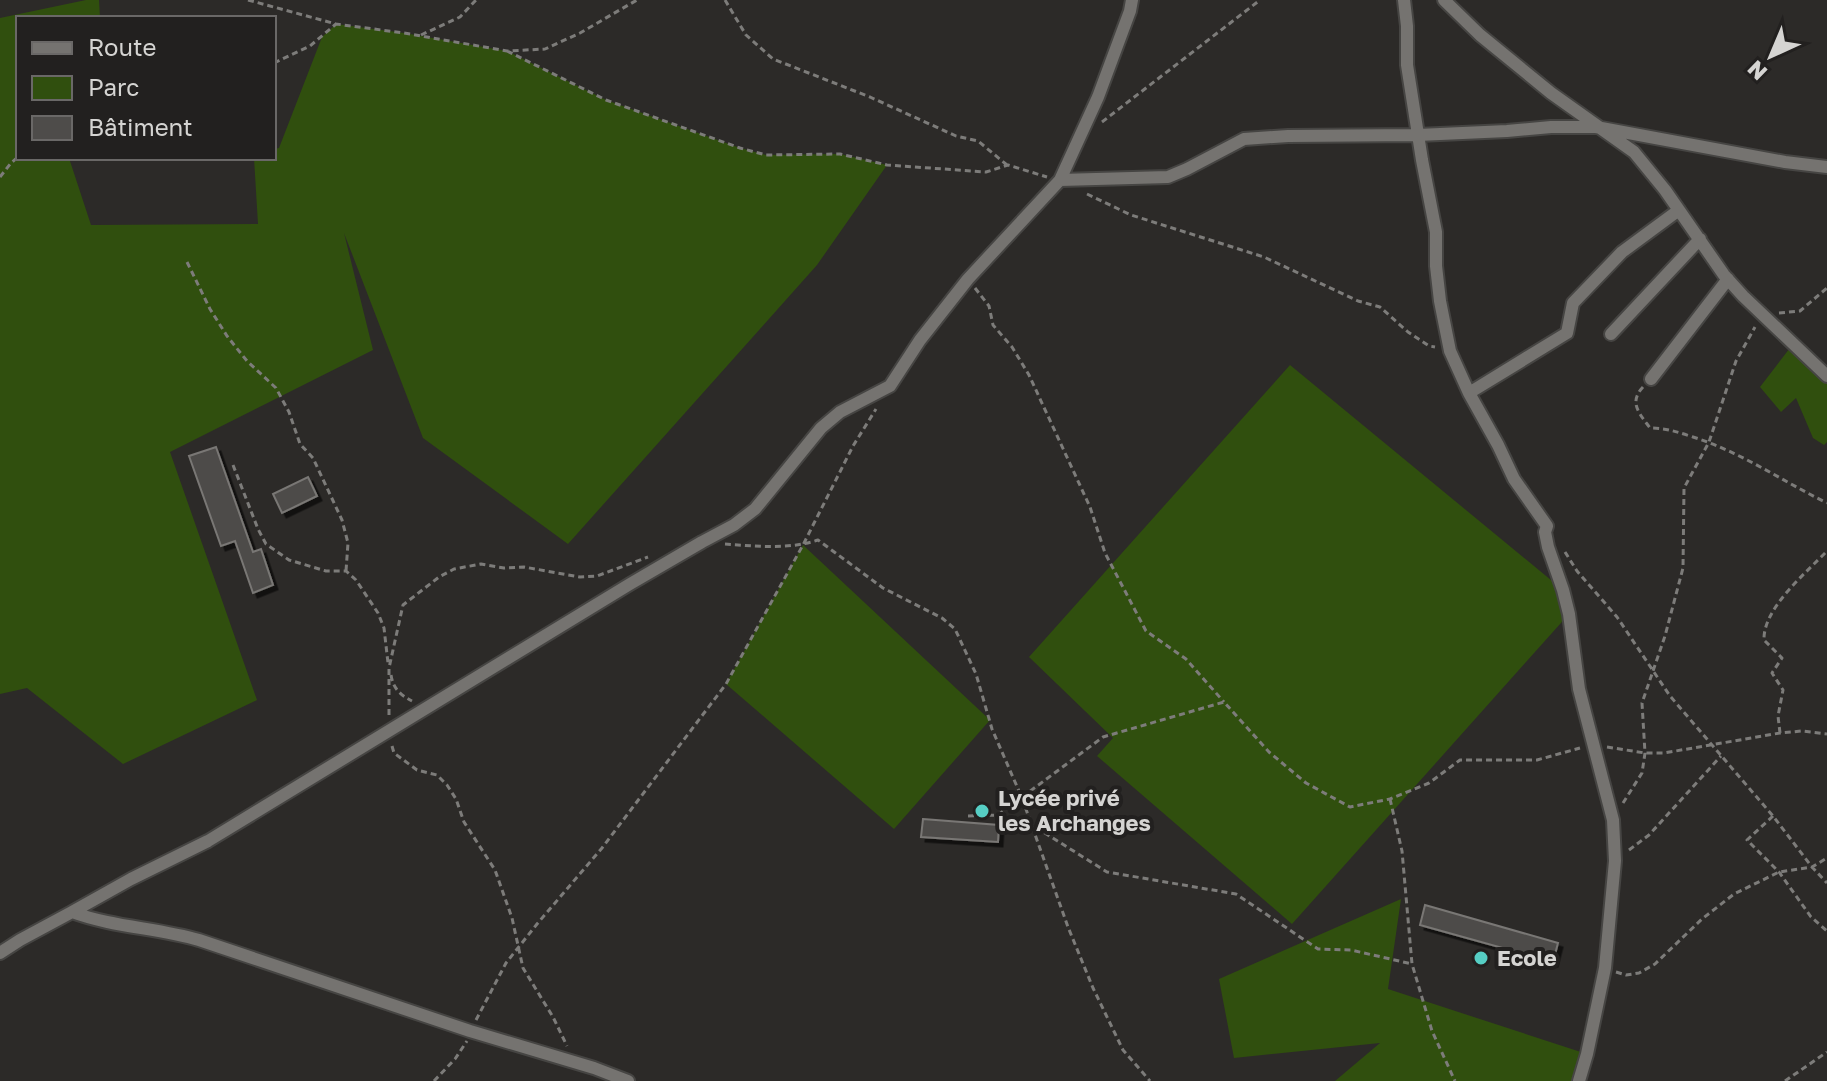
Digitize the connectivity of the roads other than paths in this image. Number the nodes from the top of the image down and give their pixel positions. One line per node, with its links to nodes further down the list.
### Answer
1 (1132, 0): 7 (street)
2 (1404, 0): 5 (street)
3 (1444, 0): 4 (street)
4 (1596, 127): 5 (street); 6 (street); 8 (street)
5 (1418, 135): 7 (street); 14 (street)
6 (1827, 167)
7 (1060, 180): 15 (street)
8 (1679, 210): 9 (street); 14 (street)
9 (1700, 239): 10 (street); 11 (street)
10 (1728, 279): 12 (street); 13 (street)
11 (1611, 334)
12 (1827, 376)
13 (1651, 379)
14 (1469, 393): 18 (street)
15 (72, 912): 16 (street); 17 (street)
16 (0, 953)
17 (628, 1081)
18 (1579, 1081)

